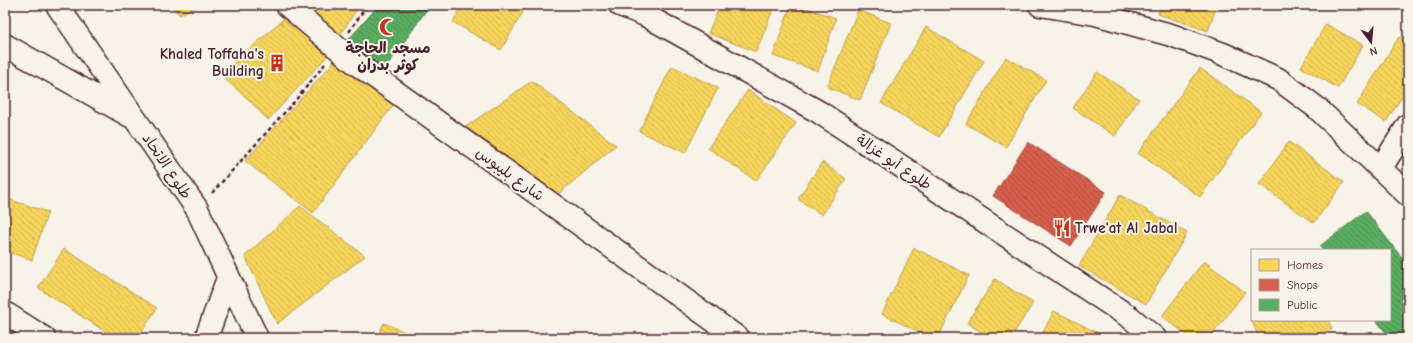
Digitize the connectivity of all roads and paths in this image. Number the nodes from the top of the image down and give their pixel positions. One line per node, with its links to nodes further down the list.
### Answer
1 (57, 5): 8 (street, طلوع الاتحاد)
2 (287, 5): 7 (street, شارع بليبوس)
3 (367, 5): 7 (path)
4 (620, 5): 19 (street, طلوع أبو غزالة)
5 (1040, 5): 10 (street)
6 (5, 45): 8 (street)
7 (338, 49): 12 (path); 18 (street, شارع بليبوس)
8 (134, 118): 12 (street, طلوع الاتحاد)
9 (1408, 125): 10 (street)
10 (1381, 168): 11 (street)
11 (1408, 195)
12 (197, 210): 13 (street, طلوع الاتحاد)
13 (228, 278): 16 (street); 17 (street, طلوع الاتحاد)
14 (5, 313): 15 (street)
15 (44, 338)
16 (206, 338)
17 (257, 338)
18 (738, 338)
19 (1155, 338)

